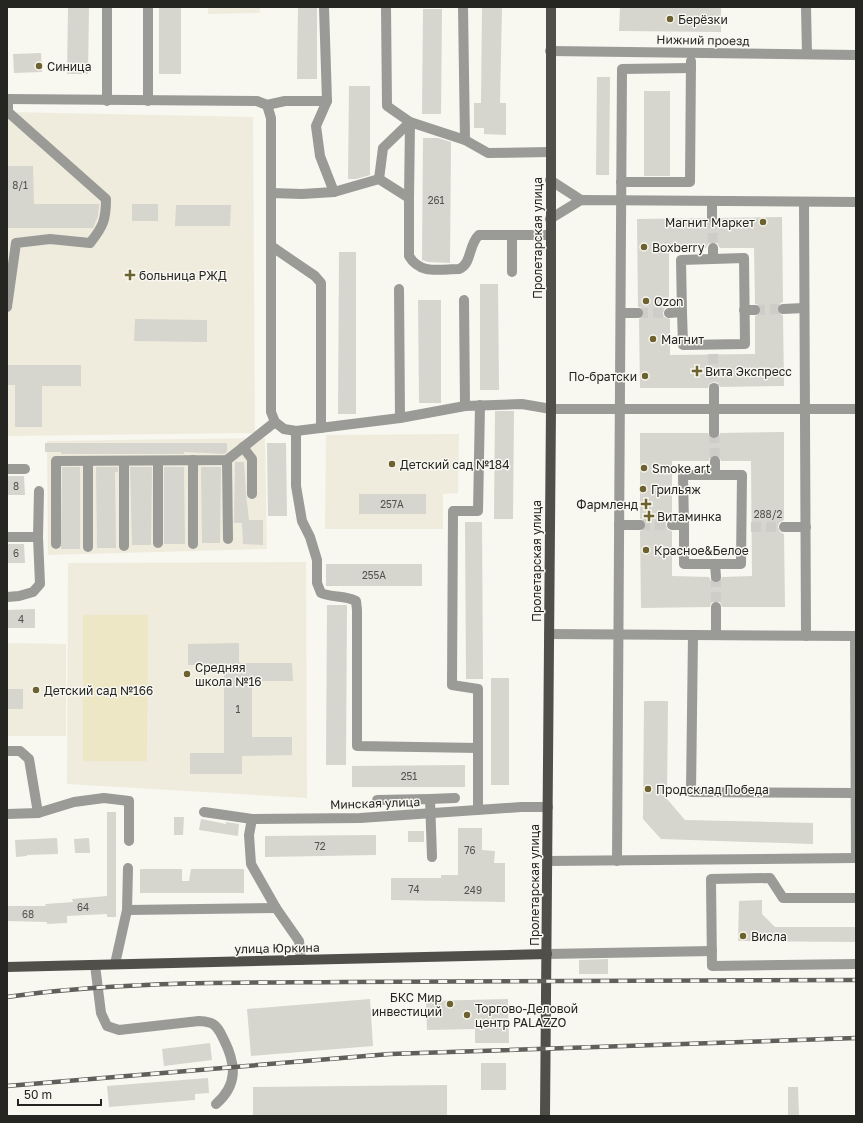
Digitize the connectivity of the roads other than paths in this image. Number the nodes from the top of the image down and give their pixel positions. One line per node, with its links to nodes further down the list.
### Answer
1 (107, 7): 15 (street)
2 (148, 7): 16 (street)
3 (324, 7): 14 (street)
4 (386, 7): 18 (street)
5 (463, 7): 19 (street)
6 (551, 7): 8 (main road, Пролетарская улица)
7 (806, 7): 10 (street)
8 (550, 51): 9 (street, Нижний проезд); 20 (main road, Пролетарская улица)
9 (691, 53): 10 (street, Нижний проезд); 12 (street)
10 (807, 54): 11 (street, Нижний проезд)
11 (856, 55)
12 (691, 68): 23 (street); 23 (street)
13 (7, 99): 15 (street); 42 (street)
14 (326, 100): 17 (street); 24 (street)
15 (106, 101): 16 (street)
16 (148, 101): 17 (street)
17 (267, 105): 25 (street)
18 (410, 122): 19 (street); 21 (street); 26 (street)
19 (465, 140): 20 (street)
20 (550, 152): 22 (main road, Пролетарская улица)
21 (379, 179): 24 (street); 26 (street)
22 (550, 180): 27 (street); 33 (main road, Пролетарская улица)
23 (621, 182): 28 (street)
24 (334, 192): 25 (street)
25 (271, 193): 36 (street)
26 (409, 198): 34 (street)
27 (581, 200): 28 (street); 33 (street)
28 (621, 201): 29 (street); 48 (street)
29 (712, 201): 30 (street); 32 (street)
30 (804, 202): 31 (street); 43 (street)
31 (856, 202)
32 (712, 218)
33 (550, 219): 35 (main road, Пролетарская улица)
34 (512, 235): 35 (street); 39 (street)
35 (550, 235): 52 (main road, Пролетарская улица)
36 (271, 246): 58 (street); 59 (street)
37 (713, 248): 38 (street)
38 (713, 259): 46 (street); 46 (street)
39 (512, 272)
40 (399, 289): 57 (street)
41 (464, 300): 51 (street)
42 (7, 307)
43 (804, 308): 44 (street); 56 (street)
44 (783, 309)
45 (669, 312): 46 (street)
46 (682, 312)
47 (638, 313): 48 (street)
48 (622, 314): 53 (street)
49 (714, 388): 55 (street)
50 (480, 405): 51 (street); 52 (street); 98 (street)
51 (466, 406): 57 (street)
52 (551, 409): 53 (street); 92 (main road, Пролетарская улица)
53 (620, 409): 55 (street); 75 (street)
54 (856, 409): 56 (street)
55 (714, 410): 56 (street); 61 (street)
56 (805, 410): 79 (street)
57 (400, 418): 59 (street)
58 (275, 422): 60 (street); 62 (street)
59 (321, 428): 60 (street)
60 (296, 431): 98 (street)
61 (714, 433)
62 (243, 447): 65 (street); 73 (street)
63 (158, 460): 64 (street); 67 (street); 83 (street)
64 (193, 460): 65 (street); 85 (street)
65 (227, 460): 82 (street)
66 (88, 461): 67 (street); 84 (street); 87 (street)
67 (124, 461): 86 (street)
68 (715, 461): 71 (street)
69 (7, 469): 70 (street)
70 (25, 469)
71 (715, 475): 74 (street); 88 (street)
72 (39, 490): 81 (street)
73 (252, 494)
74 (684, 524): 77 (street); 88 (street)
75 (619, 525): 76 (street); 93 (street)
76 (640, 525)
77 (672, 525)
78 (784, 527): 79 (street)
79 (806, 527): 96 (street)
80 (7, 537): 81 (street)
81 (38, 537): 90 (street)
82 (228, 539)
83 (158, 543)
84 (56, 544)
85 (193, 544)
86 (124, 546)
87 (88, 547)
88 (716, 564): 89 (street)
89 (716, 577)
90 (7, 597)
91 (716, 607): 95 (street)
92 (549, 634): 93 (street); 104 (main road, Пролетарская улица)
93 (618, 635): 94 (street); 115 (street)
94 (693, 635): 95 (street); 100 (street)
95 (716, 635): 96 (street)
96 (806, 636): 97 (street)
97 (856, 636): 100 (street)
98 (478, 748): 105 (street)
99 (7, 751): 107 (street)
100 (855, 793): 113 (street)
101 (455, 798): 102 (street)
102 (430, 799): 103 (street); 109 (street)
103 (377, 800)
104 (548, 807): 105 (street, Минская улица); 114 (main road, Пролетарская улица)
105 (478, 810): 109 (street, Минская улица)
106 (204, 812): 110 (street, Минская улица)
107 (38, 813): 108 (street); 111 (street)
108 (7, 814)
109 (431, 814): 110 (street, Минская улица); 112 (street)
110 (252, 818): 118 (street)
111 (129, 841)
112 (432, 857)
113 (856, 858): 115 (street)
114 (548, 861): 115 (street); 121 (main road, Пролетарская улица)
115 (616, 861)
116 (128, 868): 119 (street)
117 (856, 898): 120 (street)
118 (276, 908): 119 (street); 122 (street)
119 (127, 910): 123 (street)
120 (712, 950): 121 (street); 124 (street)
121 (547, 954): 122 (main road, улица Юркина); 128 (main road, Пролетарская улица)
122 (301, 960): 123 (main road, улица Юркина)
123 (114, 964): 125 (main road, улица Юркина)
124 (856, 964)
125 (95, 965): 126 (main road, улица Юркина); 127 (street)
126 (7, 967)
127 (216, 1104)
128 (545, 1116)

